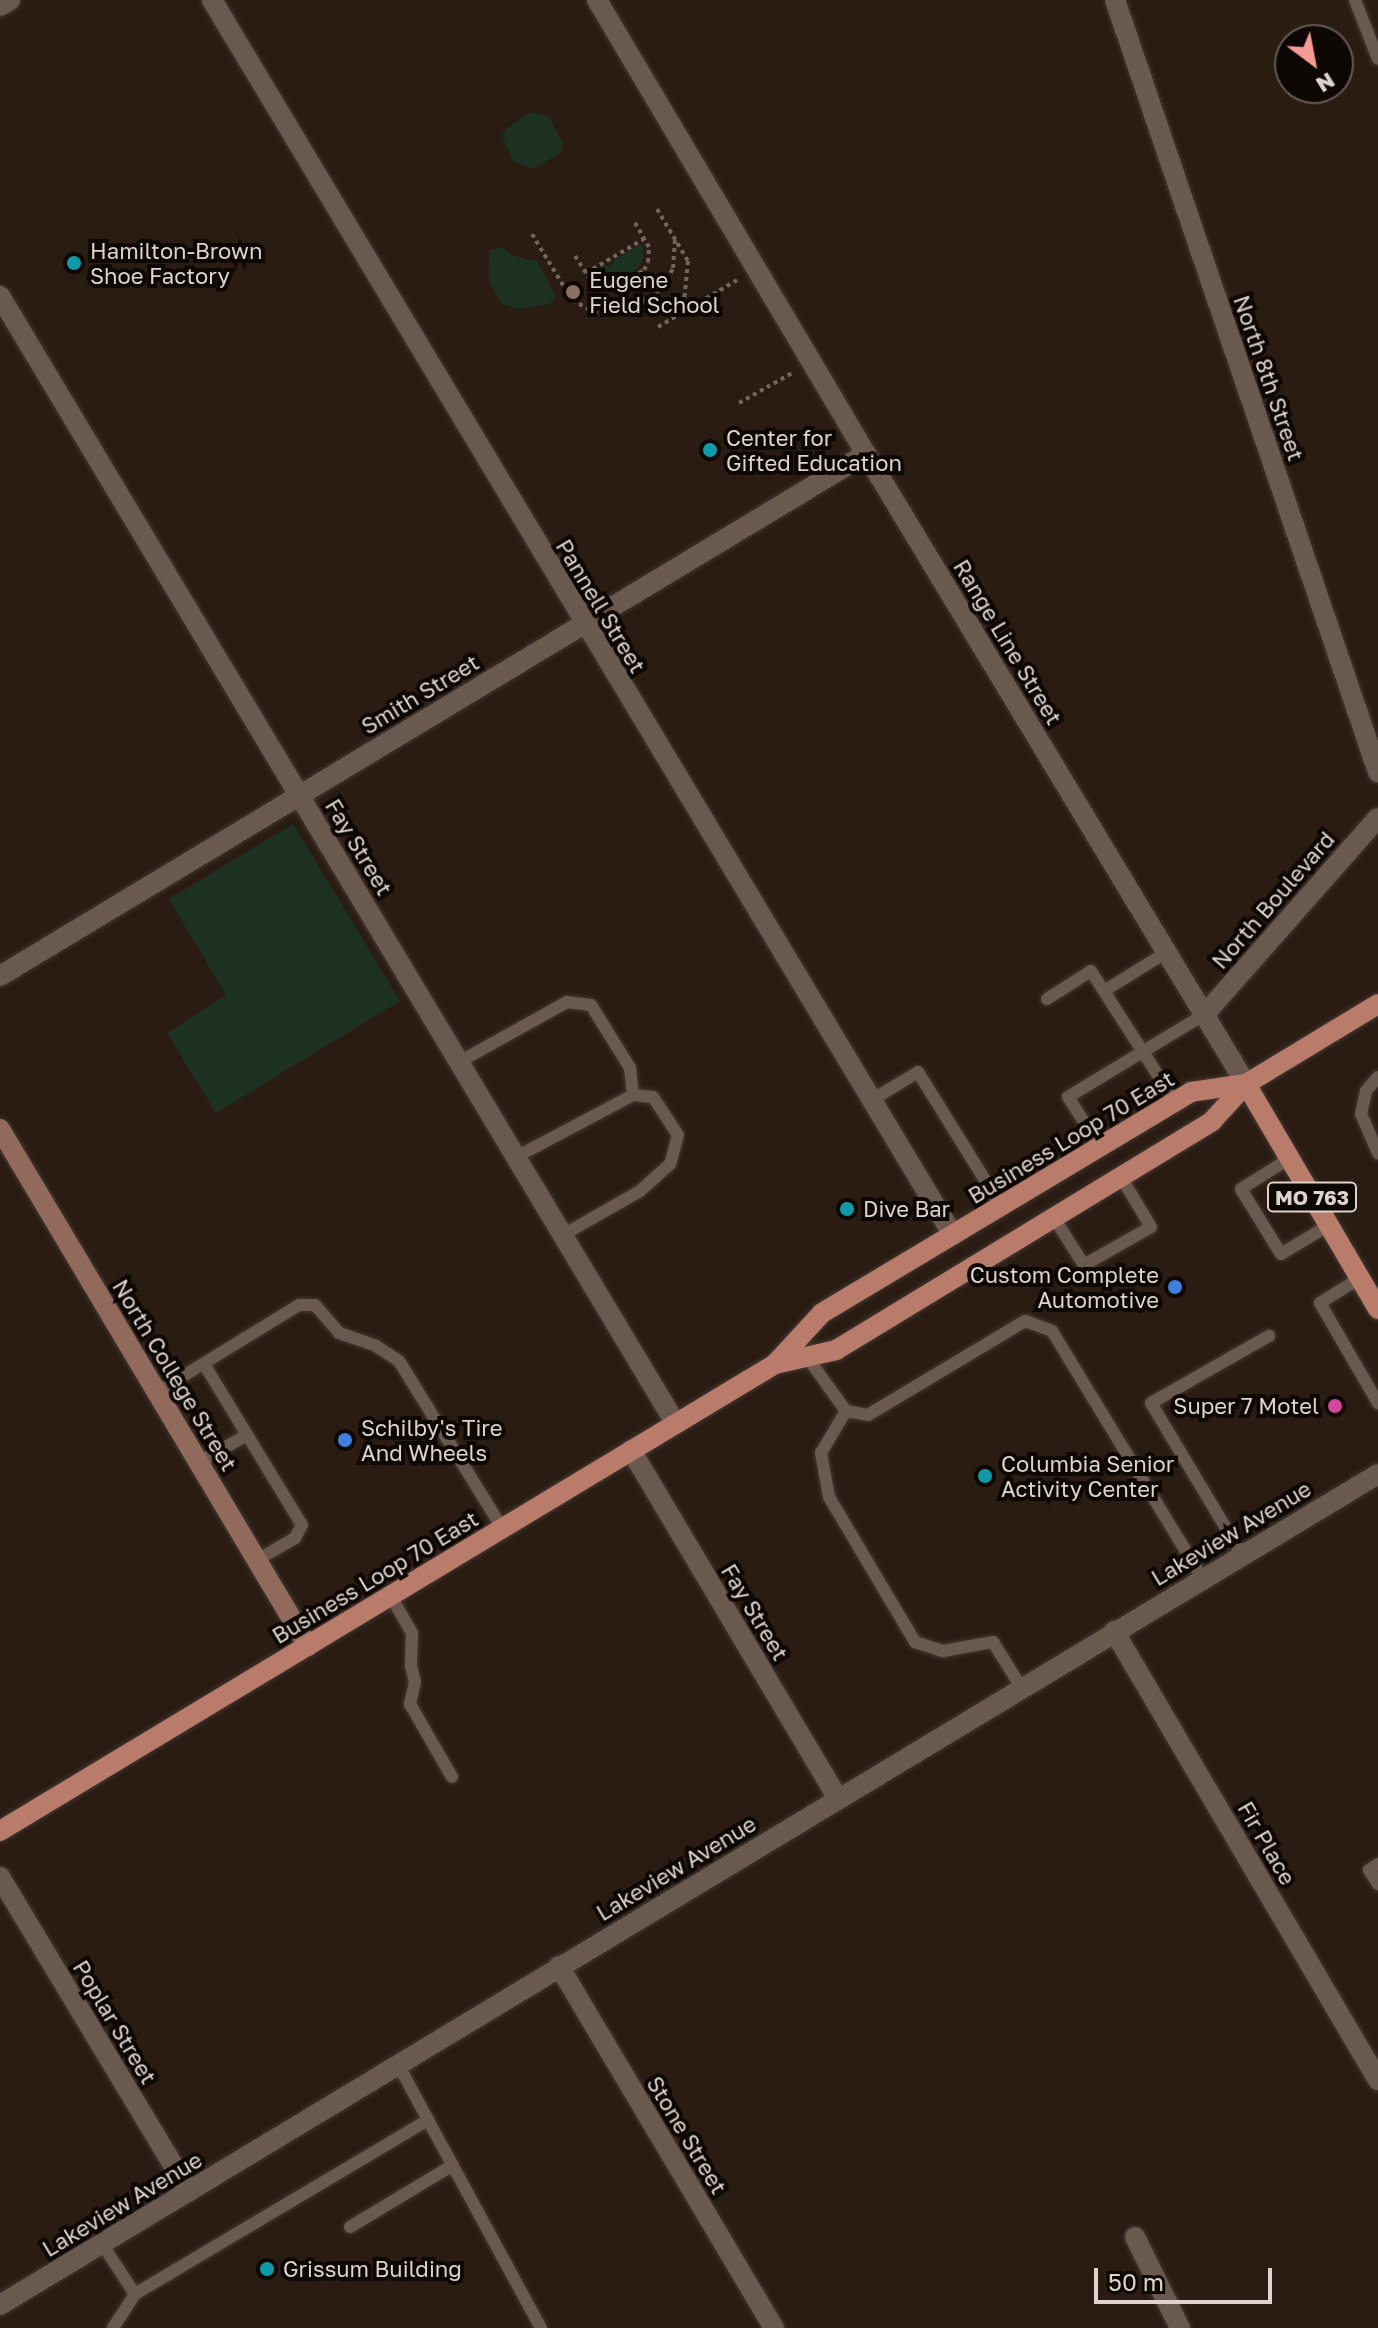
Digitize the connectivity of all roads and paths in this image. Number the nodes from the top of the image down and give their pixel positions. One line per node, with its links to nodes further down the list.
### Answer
1 (10, 0): 6 (street)
2 (212, 0): 22 (street, Pannell Street)
3 (597, 0): 14 (street, Range Line Street)
4 (1115, 0): 23 (street, North 8th Street)
5 (1355, 0): 7 (lane)
6 (0, 6)
7 (1378, 59)
8 (657, 209): 12 (path)
9 (635, 223): 11 (path)
10 (532, 234): 12 (path)
11 (644, 239): 15 (path); 15 (path)
12 (675, 240): 17 (path)
13 (575, 256): 15 (path)
14 (756, 268): 17 (path); 19 (street, Range Line Street)
15 (586, 273)
16 (0, 296): 24 (street, Fay Street)
17 (683, 312): 18 (path)
18 (658, 327)
19 (811, 361): 20 (path); 21 (street, Range Line Street)
20 (739, 403)
21 (866, 454): 22 (street, Smith Street); 26 (street, Range Line Street)
22 (584, 624): 24 (street, Smith Street); 37 (street, Pannell Street)
23 (1378, 772)
24 (298, 793): 27 (street, Smith Street); 33 (street, Fay Street)
25 (1378, 818): 31 (street, North Boulevard)
26 (1167, 952): 28 (lane); 31 (street, Range Line Street)
27 (0, 976)
28 (1104, 991): 29 (lane); 32 (lane)
29 (1047, 999)
30 (1378, 1004): 35 (main road, Business Loop 70 East)
31 (1205, 1014): 32 (lane); 35 (street, Range Line Street)
32 (1143, 1051): 38 (lane); 40 (lane)
33 (459, 1062): 36 (lane); 42 (street, Fay Street)
34 (1378, 1077): 41 (lane)
35 (1246, 1084): 38 (main road, Business Loop 70 East); 43 (main road, Range Line Street / MO 763); 44 (main road, Business Loop 70 East)
36 (633, 1095): 42 (lane); 48 (lane)
37 (870, 1101): 45 (lane); 49 (street, Pannell Street)
38 (1175, 1102): 40 (main road, Business Loop 70 East)
39 (0, 1129): 58 (main road, North College Street)
40 (1100, 1147): 45 (main road, Business Loop 70 East)
41 (1378, 1153)
42 (516, 1157): 48 (street, Fay Street)
43 (1290, 1158): 47 (main road, Range Line Street / MO 763); 47 (lane)
44 (1121, 1177): 46 (main road, Business Loop 70 East); 46 (lane)
45 (1001, 1206): 49 (main road, Business Loop 70 East)
46 (1054, 1218): 55 (main road, Business Loop 70 East)
47 (1329, 1225): 50 (main road, Range Line Street / MO 763)
48 (563, 1235): 61 (street, Fay Street)
49 (953, 1235): 57 (main road, Business Loop 70 East)
50 (1360, 1278): 51 (main road, Range Line Street / MO 763); 52 (lane)
51 (1376, 1302)
52 (1320, 1303): 53 (lane); 59 (lane)
53 (1308, 1311)
54 (1269, 1336): 67 (lane)
55 (807, 1357): 57 (main road, Business Loop 70 East); 60 (lane)
56 (204, 1364): 58 (lane); 62 (lane); 66 (lane)
57 (775, 1364): 61 (main road, Business Loop 70 East)
58 (157, 1392): 64 (main road, North College Street)
59 (1378, 1403)
60 (846, 1411): 69 (lane); 73 (lane)
61 (676, 1424): 63 (main road, Business Loop 70 East)
62 (247, 1435): 64 (lane); 68 (lane)
63 (631, 1450): 66 (main road, Business Loop 70 East); 75 (street, Fay Street)
64 (199, 1462): 68 (main road, North College Street)
65 (1378, 1474): 67 (street, Lakeview Avenue)
66 (502, 1528): 70 (main road, Business Loop 70 East)
67 (1242, 1555): 69 (street, Lakeview Avenue)
68 (257, 1560): 72 (main road, North College Street)
69 (1202, 1578): 71 (street, Lakeview Avenue)
70 (390, 1595): 72 (main road, Business Loop 70 East); 74 (lane)
71 (1114, 1631): 73 (street, Lakeview Avenue); 82 (street, Fir Place)
72 (308, 1646): 76 (main road, Business Loop 70 East)
73 (1021, 1687): 75 (street, Lakeview Avenue)
74 (452, 1777)
75 (838, 1798): 80 (street, Lakeview Avenue)
76 (0, 1831)
77 (1378, 1864): 79 (lane)
78 (0, 1877): 85 (street, Poplar Street)
79 (1378, 1884)
80 (559, 1966): 81 (street, Lakeview Avenue); 93 (street, Stone Street)
81 (398, 2064): 83 (lane); 85 (street, Lakeview Avenue)
82 (1378, 2080)
83 (428, 2120): 84 (lane); 89 (lane)
84 (453, 2165): 86 (lane); 91 (lane)
85 (189, 2192): 88 (street, Lakeview Avenue)
86 (350, 2227)
87 (1135, 2237): 94 (street)
88 (102, 2244): 89 (lane); 90 (street, Lakeview Avenue)
89 (135, 2294): 92 (lane)
90 (0, 2305)
91 (538, 2326)
92 (113, 2328)
93 (774, 2328)
94 (1180, 2328)

